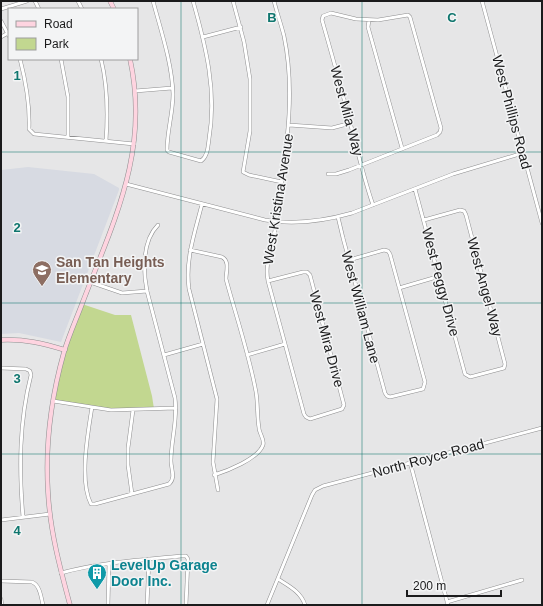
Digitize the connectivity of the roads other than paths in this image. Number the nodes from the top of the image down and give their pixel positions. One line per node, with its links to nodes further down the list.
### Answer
1 (14, 1): 8 (street)
2 (27, 1): 8 (street)
3 (153, 1): 20 (street)
4 (193, 1): 15 (street)
5 (234, 1): 12 (street)
6 (274, 1): 23 (street, West Kristina Avenue)
7 (482, 1): 28 (street, West Phillips Road)
8 (15, 5): 9 (street)
9 (1, 9)
10 (369, 20): 22 (street, West Mila Way); 27 (street); 27 (street)
11 (1, 21): 13 (street)
12 (241, 27): 15 (street); 31 (street)
13 (8, 35): 14 (street)
14 (1, 37)
15 (203, 37): 20 (street)
16 (20, 60): 24 (street)
17 (61, 60): 24 (street)
18 (101, 60): 25 (street)
19 (130, 60): 21 (street)
20 (172, 88): 21 (street)
21 (134, 91): 26 (street)
22 (350, 124): 23 (street); 29 (street, West Mila Way)
23 (289, 125): 31 (street, West Kristina Avenue)
24 (68, 137): 25 (street)
25 (106, 142): 26 (street)
26 (134, 144): 32 (street)
27 (402, 148): 29 (street)
28 (523, 153): 33 (street); 39 (street, West Phillips Road)
29 (362, 165): 30 (street); 35 (street, West Mila Way)
30 (328, 174)
31 (282, 182): 38 (street, West Kristina Avenue)
32 (126, 184): 34 (street); 45 (street)
33 (415, 189): 35 (street); 37 (street, West Peggy Drive)
34 (202, 204): 38 (street); 41 (street)
35 (374, 205): 36 (street)
36 (338, 217): 38 (street); 42 (street, West William Lane)
37 (424, 220): 43 (street, West Peggy Drive); 55 (street, West Angel Way)
38 (276, 222): 44 (street, West Kristina Avenue)
39 (542, 223)
40 (158, 226): 47 (street)
41 (190, 250): 49 (street); 53 (street)
42 (349, 260): 46 (street); 46 (street, West William Lane)
43 (440, 276): 46 (street); 55 (street, West Peggy Drive)
44 (268, 281): 50 (street, West Kristina Avenue); 60 (street, West Mira Drive)
45 (90, 282): 47 (street); 51 (street)
46 (399, 288)
47 (147, 292): 52 (street)
48 (1, 340): 51 (street)
49 (204, 344): 52 (street); 63 (street)
50 (285, 344): 53 (street); 60 (street, West Kristina Avenue)
51 (65, 350): 56 (street)
52 (164, 355): 58 (street)
53 (247, 355): 63 (street)
54 (1, 368): 67 (street)
55 (467, 375)
56 (53, 401): 57 (street); 66 (street)
57 (92, 406): 59 (street); 65 (street)
58 (176, 408): 59 (street); 65 (street)
59 (133, 410): 65 (street)
60 (306, 417)
61 (542, 428): 62 (street, North Royce Road)
62 (410, 462): 72 (street, North Royce Road); 76 (street)
63 (214, 475): 64 (street)
64 (218, 490)
65 (132, 494)
66 (50, 514): 67 (street); 71 (street)
67 (23, 517): 68 (street)
68 (1, 520)
69 (149, 559): 70 (street); 81 (street); 82 (street)
70 (109, 564): 71 (street); 80 (street)
71 (61, 573): 79 (street)
72 (278, 579): 83 (street); 84 (street)
73 (522, 580): 76 (street)
74 (1, 581): 78 (street)
75 (1, 599): 77 (street)
76 (448, 603)
77 (2, 605)
78 (42, 605)
79 (70, 605)
80 (108, 605)
81 (147, 605)
82 (186, 605)
83 (267, 605)
84 (305, 605)

